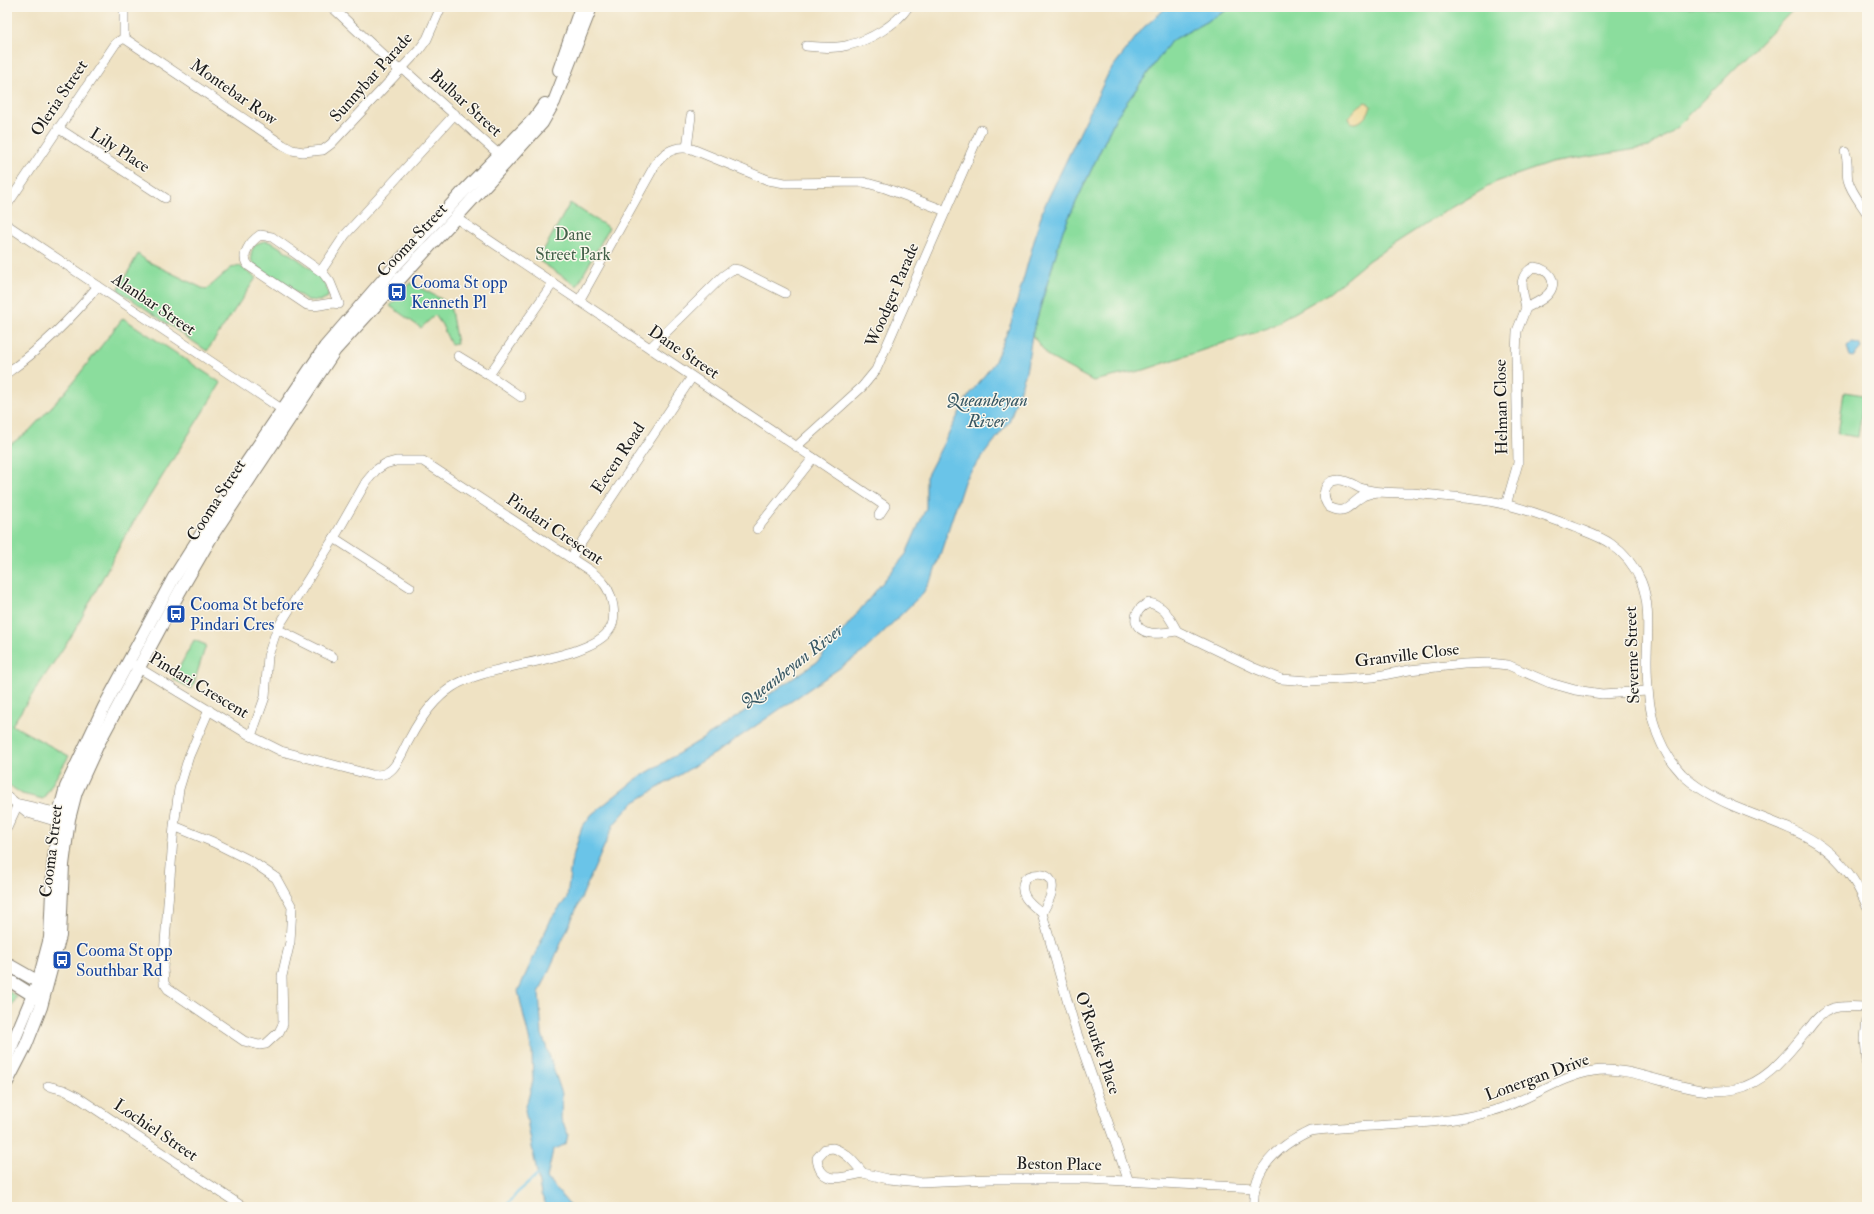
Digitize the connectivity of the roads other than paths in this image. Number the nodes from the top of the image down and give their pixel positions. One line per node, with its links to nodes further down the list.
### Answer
1 (124, 7): 7 (street)
2 (332, 7): 9 (street, Bulbar Street)
3 (441, 7): 9 (street, Sunnybar Parade)
4 (581, 7): 17 (main road, Cooma Street)
5 (591, 7): 17 (main road, Cooma Street)
6 (908, 7): 8 (street)
7 (124, 38): 12 (street, Oleria Street); 14 (street, Montebar Row)
8 (806, 46)
9 (401, 70): 10 (street, Bulbar Street); 14 (street, Sunnybar Parade)
10 (455, 114): 17 (street, Bulbar Street); 26 (street)
11 (691, 116): 15 (street)
12 (58, 128): 19 (street, Lily Place); 20 (street, Oleria Street)
13 (981, 130): 21 (street, Woodger Parade)
14 (332, 144)
15 (687, 148): 21 (street); 30 (street)
16 (1845, 152): 22 (street)
17 (503, 158): 18 (main road, Cooma Street); 23 (main road, Cooma Street)
18 (482, 173): 23 (main road); 25 (main road, Cooma Street)
19 (164, 198)
20 (7, 205)
21 (946, 211): 41 (street, Woodger Parade)
22 (1867, 212)
23 (456, 218): 25 (main road); 27 (street, Dane Street); 33 (main road, Cooma Street)
24 (7, 225): 28 (street, Alanbar Street)
25 (415, 245): 33 (main road, Cooma Street)
26 (321, 271): 31 (street); 31 (street)
27 (553, 283): 30 (street, Dane Street); 37 (street)
28 (98, 286): 36 (street); 40 (street, Alanbar Street)
29 (785, 293): 34 (street)
30 (579, 301): 34 (street, Dane Street)
31 (339, 304): 33 (street)
32 (1526, 308): 32 (street); 45 (street, Helman Close)
33 (355, 320): 40 (main road, Cooma Street)
34 (650, 348): 38 (street, Dane Street)
35 (458, 356): 37 (street)
36 (7, 373)
37 (489, 375): 39 (street)
38 (692, 377): 41 (street, Dane Street); 50 (street, Eecen Road)
39 (521, 397)
40 (287, 413): 55 (main road, Cooma Street)
41 (797, 446): 42 (street, Dane Street)
42 (813, 458): 47 (street, Dane Street); 48 (street)
43 (1349, 483): 44 (street, Severne Street); 46 (street); 46 (street, Severne Street)
44 (1378, 492): 45 (street, Severne Street); 46 (street, Severne Street)
45 (1506, 505): 56 (street, Severne Street)
46 (1351, 506)
47 (879, 515)
48 (757, 529)
49 (334, 538): 50 (street, Pindari Crescent); 51 (street); 52 (street, Pindari Crescent)
50 (571, 558): 58 (street, Pindari Crescent)
51 (410, 587)
52 (277, 629): 54 (street); 58 (street, Pindari Crescent)
53 (1177, 631): 56 (street, Granville Close)
54 (333, 657)
55 (134, 665): 57 (street, Pindari Crescent); 61 (main road, Cooma Street)
56 (1647, 691): 64 (street, Severne Street)
57 (208, 710): 58 (street, Pindari Crescent); 62 (street)
58 (251, 736)
59 (7, 796): 60 (street)
60 (18, 804): 61 (street); 63 (street)
61 (62, 818): 68 (main road, Cooma Street)
62 (174, 826): 62 (street)
63 (7, 828)
64 (1867, 906)
65 (1042, 913): 77 (street, O'Rourke Place)
66 (7, 964): 68 (main road)
67 (7, 979): 69 (main road)
68 (43, 985): 69 (main road, Cooma Street)
69 (38, 998): 72 (main road, Cooma Street); 74 (main road, Cooma Street)
70 (1867, 1007): 78 (street, Lonergan Drive)
71 (1867, 1019): 73 (street)
72 (7, 1057)
73 (1867, 1062)
74 (8, 1078)
75 (48, 1086): 79 (street, Lochiel Street)
76 (863, 1173): 76 (street, Beston Place); 77 (street, Beston Place)
77 (1129, 1182): 78 (street, Beston Place)
78 (1255, 1188): 80 (street, Lonergan Drive)
79 (243, 1207)
80 (1254, 1207)

